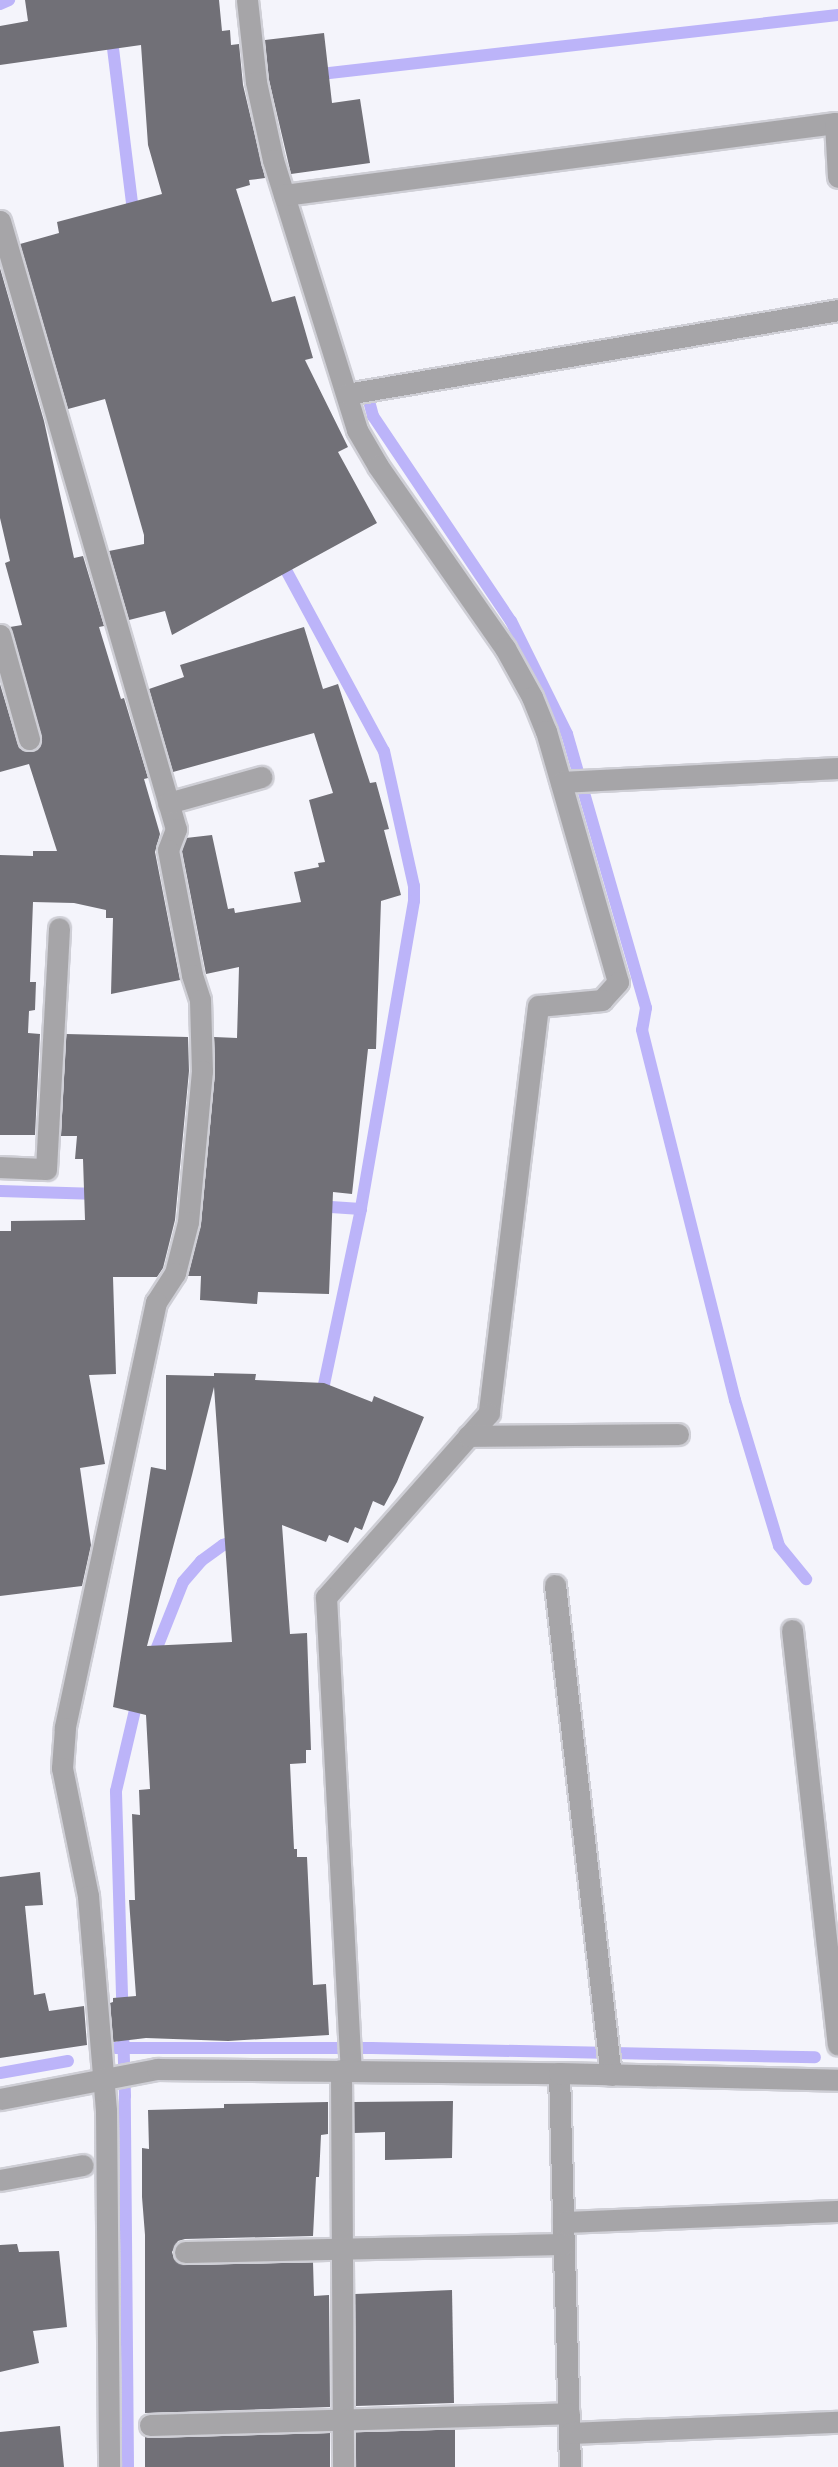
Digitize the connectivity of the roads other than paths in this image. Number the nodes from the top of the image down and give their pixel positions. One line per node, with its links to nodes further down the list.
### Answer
1 (247, 0): 3 (street)
2 (838, 177): 3 (street)
3 (284, 195): 6 (street)
4 (0, 221): 12 (street)
5 (838, 310): 6 (street)
6 (347, 394): 11 (street)
7 (0, 635): 8 (street)
8 (29, 739)
9 (838, 768): 11 (street)
10 (261, 777): 12 (street)
11 (566, 781): 16 (street)
12 (168, 803): 23 (street)
13 (59, 928): 14 (street)
14 (0, 1167)
15 (678, 1434): 16 (street)
16 (468, 1436): 20 (street)
17 (555, 1585): 21 (street)
18 (792, 1630): 19 (street)
19 (838, 2044)
20 (348, 2059): 22 (street); 23 (street); 31 (street)
21 (609, 2062): 22 (street); 24 (street)
22 (559, 2073): 29 (street)
23 (118, 2076): 25 (street); 37 (street)
24 (838, 2080)
25 (0, 2099)
26 (83, 2165): 27 (street)
27 (0, 2180)
28 (838, 2211): 29 (street)
29 (563, 2222): 30 (street)
30 (564, 2244): 31 (street); 35 (street)
31 (341, 2249): 32 (street); 33 (street)
32 (185, 2252)
33 (343, 2421): 35 (street); 36 (street); 38 (street)
34 (838, 2422): 35 (street)
35 (569, 2423): 39 (street)
36 (150, 2425)
37 (109, 2467)
38 (343, 2467)
39 (570, 2467)

